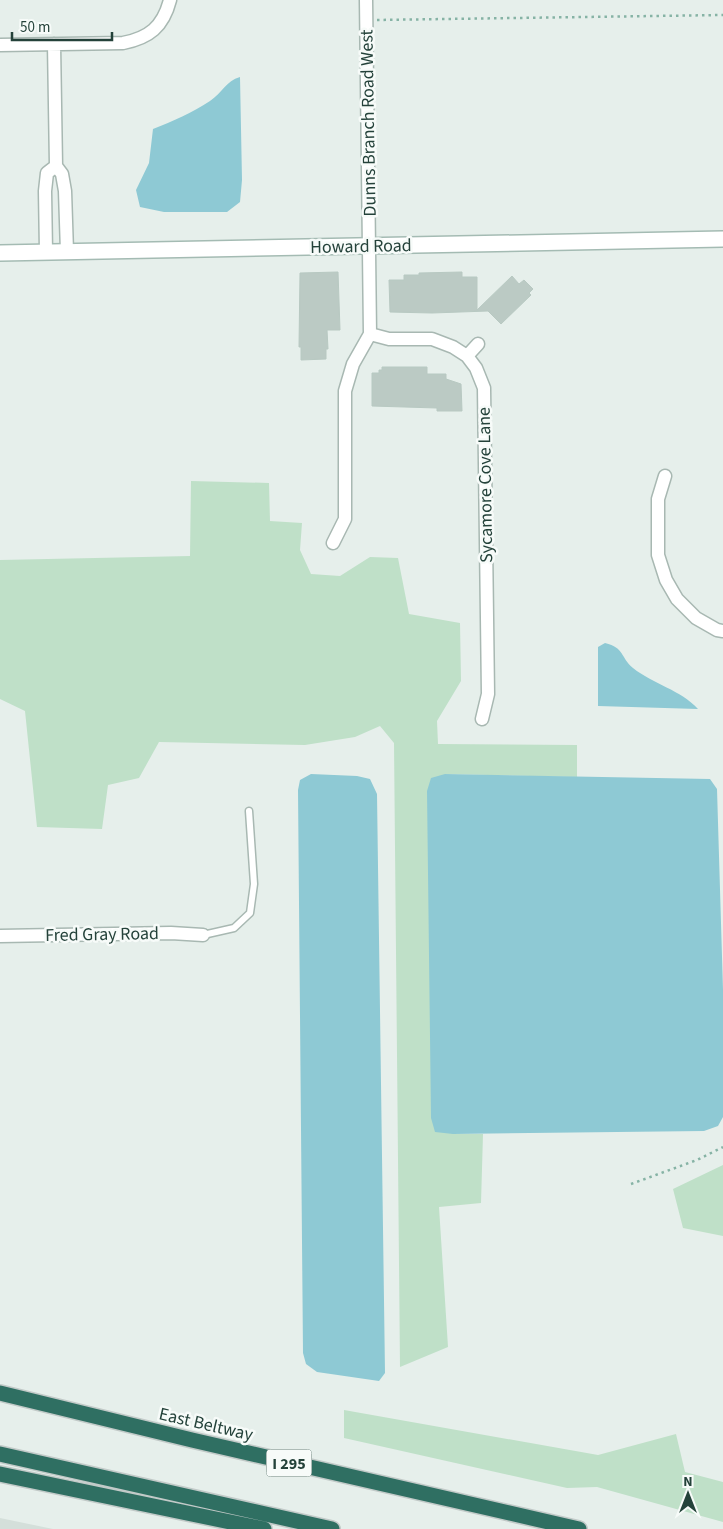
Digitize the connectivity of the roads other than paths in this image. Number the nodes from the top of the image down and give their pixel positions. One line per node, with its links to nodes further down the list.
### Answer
1 (170, 0): 4 (street)
2 (366, 0): 7 (street, Dunns Branch Road West)
3 (0, 44): 4 (street)
4 (54, 44): 5 (street)
5 (56, 166): 8 (street); 9 (street)
6 (723, 239): 7 (street, Howard Road)
7 (369, 246): 9 (street, Howard Road); 11 (street, Dunns Branch Road West)
8 (46, 252): 9 (street, Howard Road); 10 (street, Howard Road)
9 (67, 252)
10 (0, 253)
11 (370, 334): 13 (street); 15 (street)
12 (478, 344): 13 (street)
13 (467, 356): 17 (street, Sycamore Cove Lane)
14 (665, 476): 16 (street)
15 (333, 543)
16 (723, 631)
17 (482, 719)
18 (249, 811): 19 (lane)
19 (203, 935): 20 (street, Fred Gray Road)
20 (0, 936)
21 (0, 1393): 26 (highway, East Beltway / I 295)
22 (0, 1454): 25 (highway)
23 (0, 1474): 24 (highway)
24 (264, 1529)
25 (332, 1529)
26 (579, 1529)

